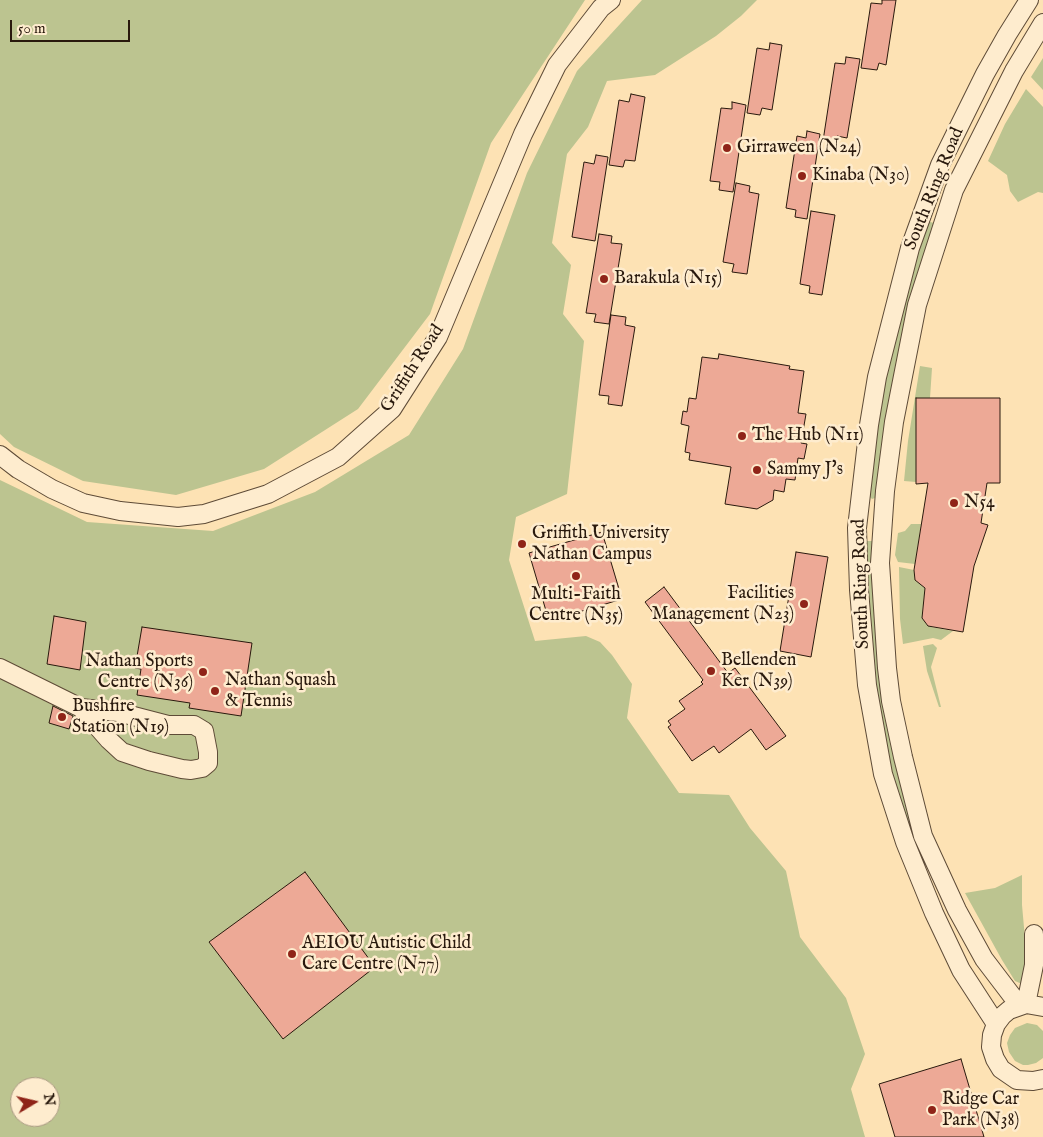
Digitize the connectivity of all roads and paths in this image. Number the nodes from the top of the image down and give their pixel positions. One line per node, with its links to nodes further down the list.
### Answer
1 (612, 0): 4 (street, Griffith Road)
2 (1029, 0): 9 (street, South Ring Road)
3 (1043, 23): 8 (street, South Ring Road)
4 (0, 455)
5 (0, 668): 6 (street)
6 (81, 708): 6 (street)
7 (1043, 975): 8 (street)
8 (1029, 1006): 9 (street)
9 (996, 1024): 10 (street)
10 (1043, 1079)

